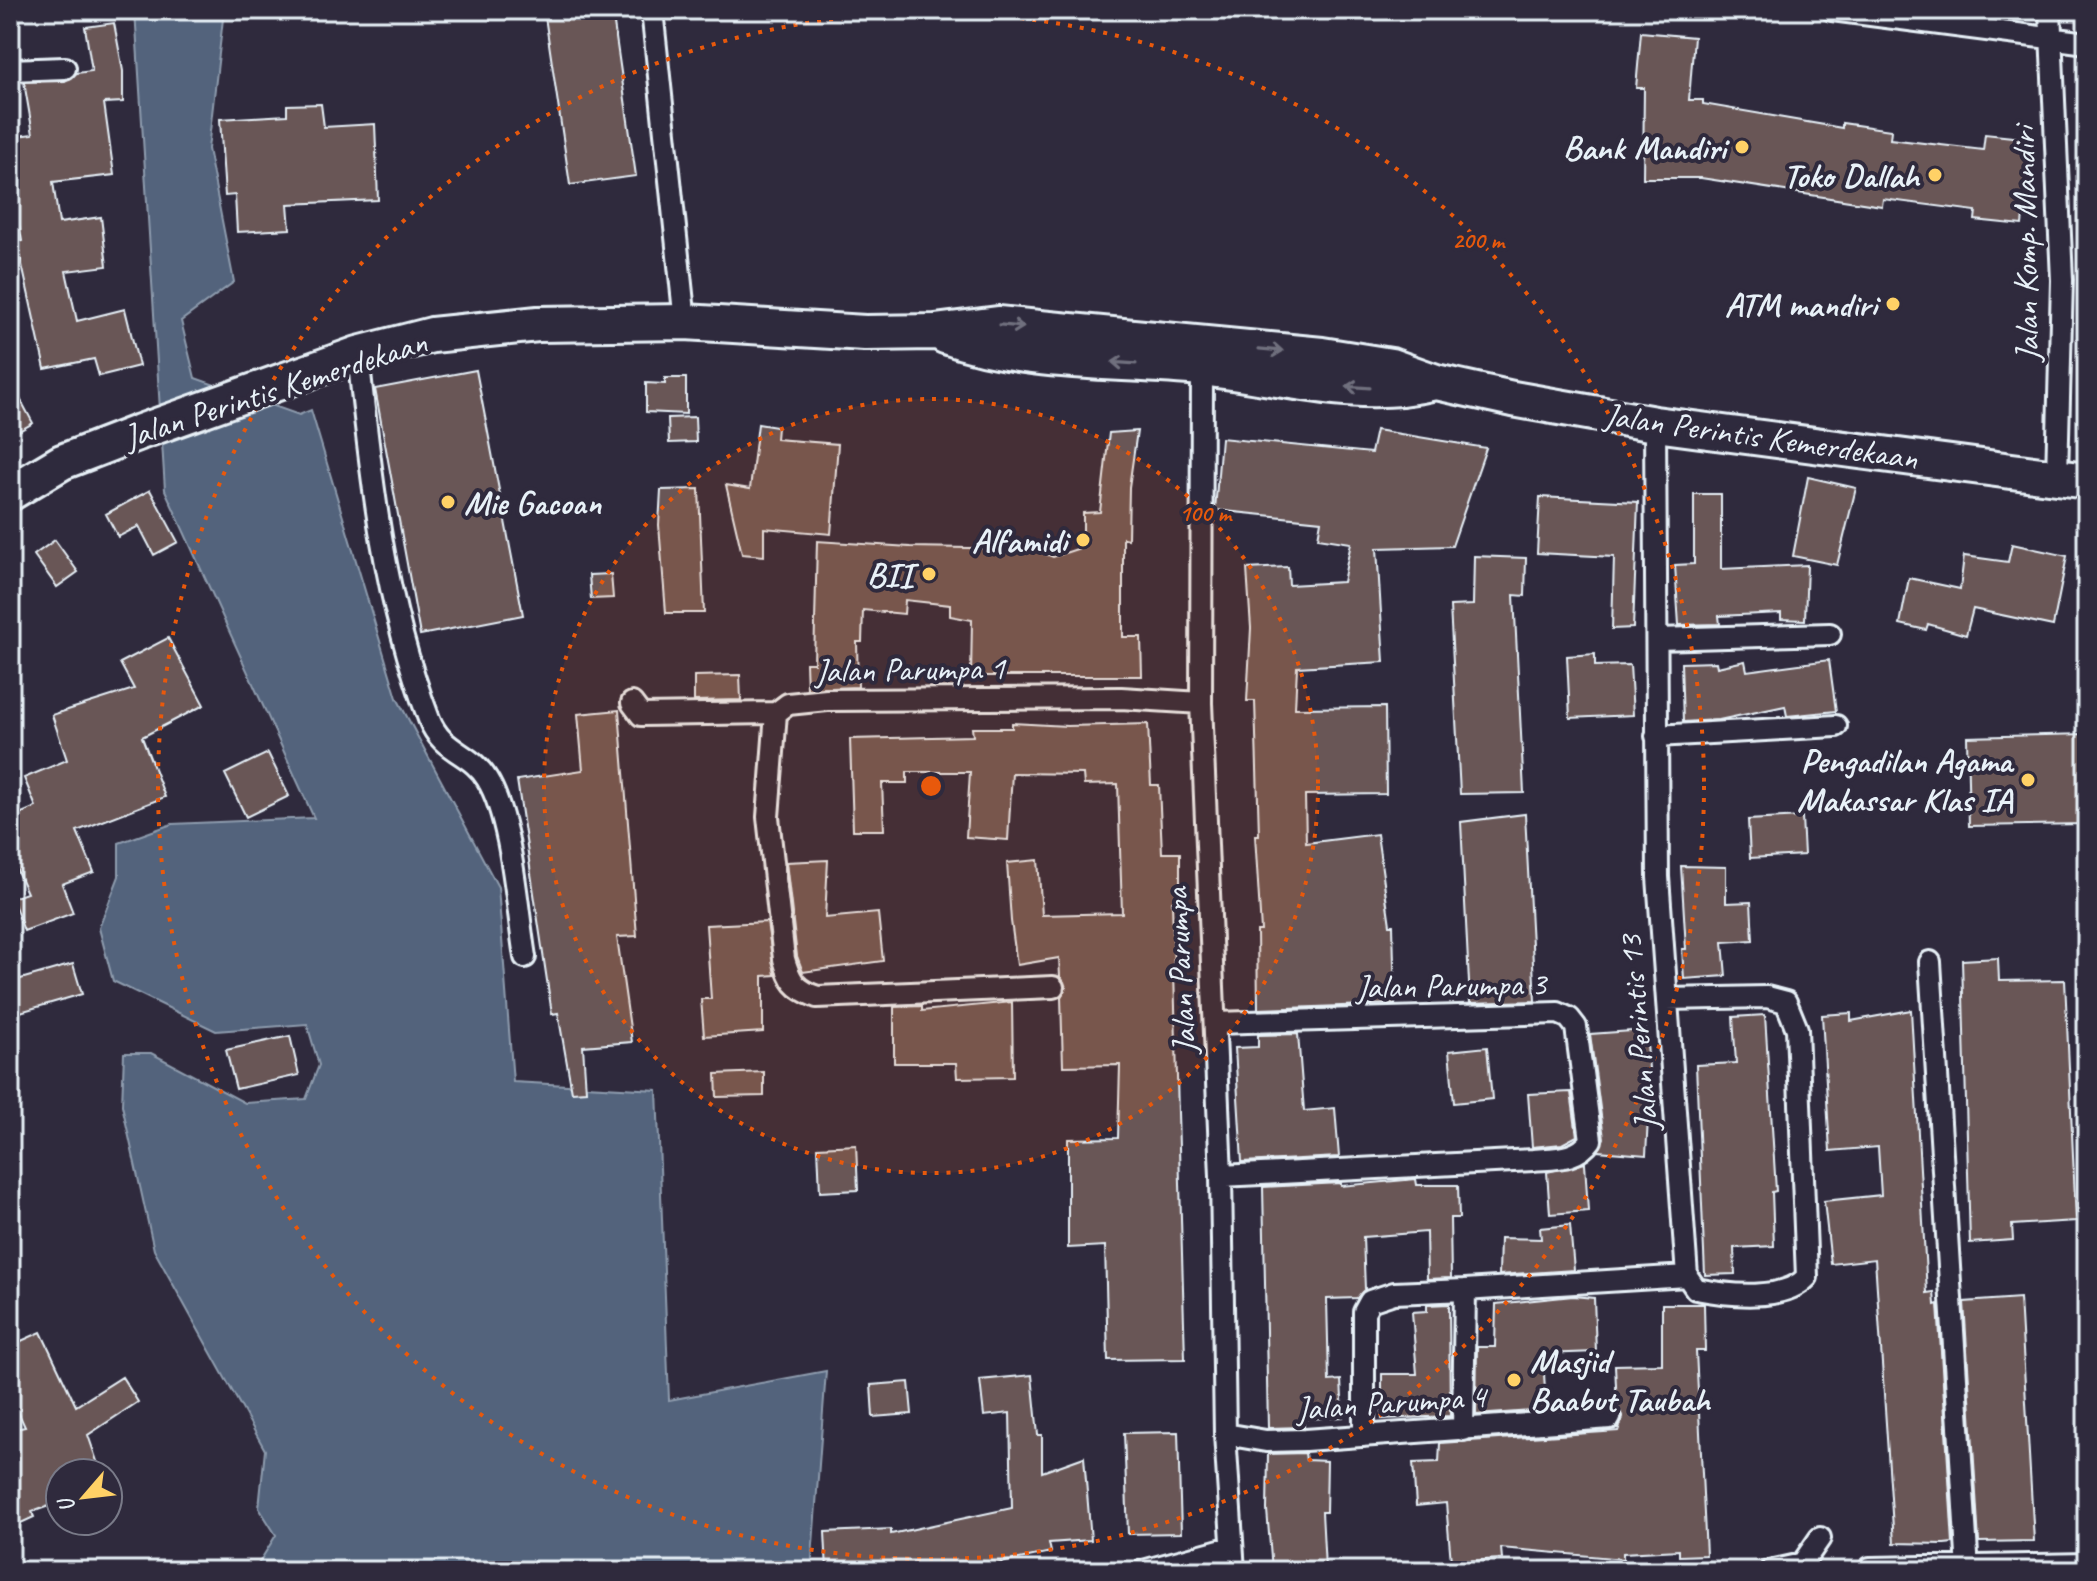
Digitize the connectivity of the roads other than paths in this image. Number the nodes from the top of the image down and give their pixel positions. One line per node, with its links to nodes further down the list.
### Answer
1 (652, 10): 9 (street)
2 (1832, 10): 4 (street)
3 (2050, 10): 5 (street, Jalan Komp. Mandiri)
4 (1866, 11): 5 (street)
5 (2052, 40): 6 (street); 15 (street, Jalan Komp. Mandiri)
6 (2087, 43)
7 (65, 68): 8 (street)
8 (10, 70)
9 (685, 322): 10 (highway, Jalan Perintis Kemerdekaan); 11 (highway, Jalan Perintis Kemerdekaan)
10 (935, 332): 12 (highway, Jalan Perintis Kemerdekaan, one-way to 10); 13 (highway, Jalan Perintis Kemerdekaan, one-way to 13)
11 (358, 354): 16 (highway, Jalan Perintis Kemerdekaan); 24 (street)
12 (1202, 368): 13 (highway, Jalan Perintis Kemerdekaan, one-way to 12); 20 (street, Jalan Parumpa)
13 (1436, 382): 14 (highway, Jalan Perintis Kemerdekaan)
14 (1655, 424): 15 (highway, Jalan Perintis Kemerdekaan); 18 (street, Jalan Perintis 13)
15 (2072, 479)
16 (10, 493)
17 (1830, 634): 18 (street)
18 (1657, 639): 23 (street, Jalan Perintis 13)
19 (632, 703): 21 (street)
20 (1201, 703): 21 (street, Jalan Parumpa 1); 28 (street, Jalan Parumpa)
21 (776, 713): 26 (street, Jalan Parumpa 1)
22 (1836, 726): 23 (street)
23 (1656, 736): 27 (street, Jalan Perintis 13)
24 (525, 957)
25 (1930, 962): 40 (street)
26 (1053, 987)
27 (1667, 999): 30 (street, Jalan Perintis 13); 30 (street)
28 (1215, 1023): 29 (street, Jalan Parumpa); 29 (street, Jalan Parumpa 3)
29 (1221, 1176): 34 (street, Jalan Parumpa)
30 (1687, 1276): 31 (street)
31 (1465, 1290): 33 (street); 35 (street)
32 (1610, 1418): 33 (street, Jalan Parumpa 4)
33 (1463, 1430): 35 (street, Jalan Parumpa 4)
34 (1225, 1434): 35 (street, Jalan Parumpa 4); 37 (street, Jalan Parumpa)
35 (1364, 1436)
36 (1820, 1538): 43 (street)
37 (1231, 1547): 41 (street); 42 (street, Jalan Parumpa)
38 (2087, 1564): 40 (street)
39 (1870, 1568): 40 (street)
40 (1968, 1568)
41 (1143, 1571)
42 (1234, 1571)
43 (1770, 1571)

